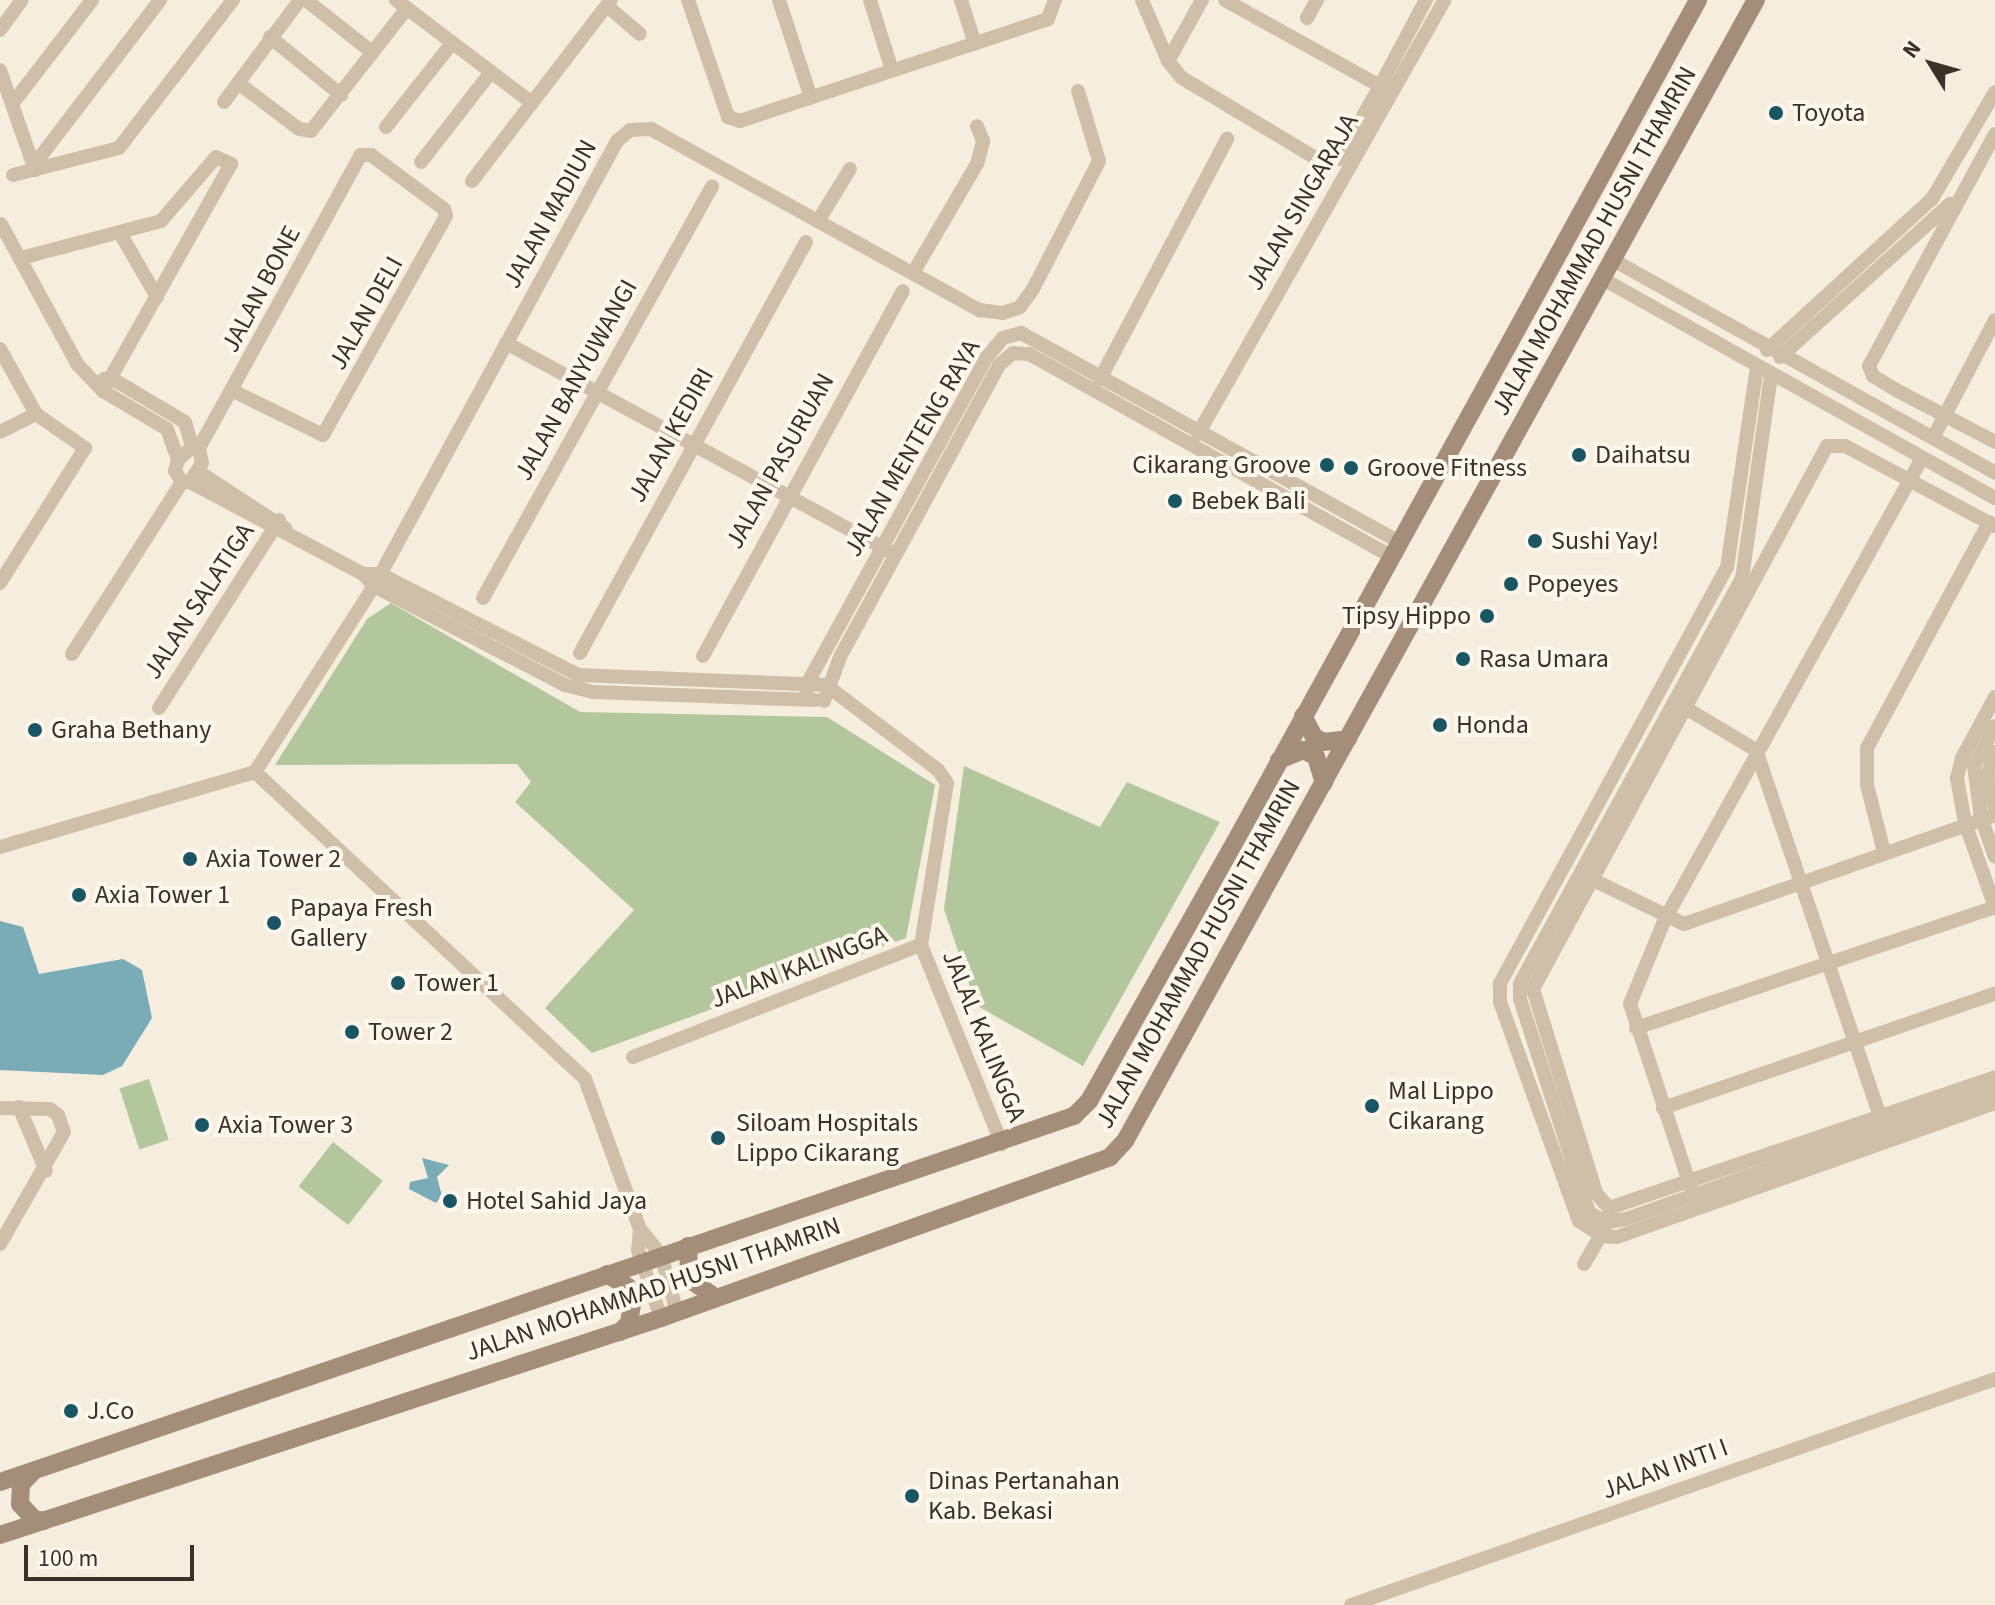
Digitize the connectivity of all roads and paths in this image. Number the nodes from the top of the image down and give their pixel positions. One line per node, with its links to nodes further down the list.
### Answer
1 (22, 0): 22 (street)
2 (92, 0): 39 (street)
3 (160, 0): 47 (street)
4 (233, 0): 47 (street)
5 (303, 0): 24 (street); 27 (street)
6 (688, 0): 37 (street)
7 (779, 0): 37 (street)
8 (870, 0): 30 (street)
9 (961, 0): 26 (street)
10 (1055, 0): 26 (street)
11 (1142, 0): 28 (street)
12 (1202, 0): 28 (street)
13 (1225, 0): 33 (street)
14 (1317, 0): 21 (street)
15 (1426, 0): 33 (street)
16 (1445, 0): 78 (street, JALAN SINGARAJA)
17 (1698, 0): 97 (street, JALAN MOHAMMAD HUSNI THAMRIN)
18 (1756, 0): 58 (street, JALAN MOHAMMAD HUSNI THAMRIN)
19 (609, 3): 23 (street); 40 (street)
20 (402, 4): 25 (street); 27 (street)
21 (1307, 18)
22 (0, 30)
23 (640, 34)
24 (270, 37): 32 (street); 36 (street)
25 (452, 43): 31 (street); 42 (street)
26 (975, 44): 30 (street)
27 (373, 53): 36 (street)
28 (1168, 61): 33 (street)
29 (0, 70): 39 (street)
30 (892, 70): 37 (street)
31 (491, 72): 40 (street); 46 (street)
32 (238, 83): 36 (street); 38 (street)
33 (1380, 86)
34 (1078, 91): 59 (street, JALAN MADIUN)
35 (1995, 92): 68 (street)
36 (341, 95)
37 (810, 95)
38 (224, 102)
39 (13, 103): 47 (street)
40 (532, 103): 50 (street)
41 (977, 126): 59 (street)
42 (386, 127)
43 (1995, 134): 52 (street)
44 (1227, 139): 70 (street)
45 (365, 154): 74 (street, JALAN BONE); 74 (street, JALAN DELI)
46 (421, 162)
47 (34, 168): 49 (street)
48 (850, 169): 53 (street)
49 (13, 175)
50 (472, 181)
51 (712, 186): 75 (street, JALAN BANYUWANGI)
52 (1959, 196): 68 (street); 77 (street)
53 (818, 221): 59 (street, JALAN MADIUN); 66 (street, JALAN MADIUN)
54 (1, 224): 57 (street)
55 (120, 233): 57 (street); 62 (street); 62 (street)
56 (806, 242): 82 (street, JALAN KEDIRI)
57 (21, 258): 72 (street)
58 (1613, 260): 60 (street, JALAN MOHAMMAD HUSNI THAMRIN); 63 (street)
59 (913, 273)
60 (1603, 279): 65 (street); 114 (street, JALAN MOHAMMAD HUSNI THAMRIN)
61 (903, 291): 92 (street, JALAN PASURUAN)
62 (157, 297): 72 (street)
63 (1713, 319): 65 (street); 68 (street)
64 (1995, 320): 77 (street)
65 (1703, 335): 69 (street)
66 (506, 343): 75 (street); 100 (street, JALAN MADIUN)
67 (0, 349): 76 (street)
68 (1774, 353): 80 (street)
69 (1757, 367): 71 (street); 107 (street)
70 (1103, 374): 73 (street); 78 (street, JALAN MENTENG RAYA); 96 (street, JALAN MENTENG RAYA)
71 (1771, 375): 86 (street); 99 (street)
72 (107, 385): 84 (street); 87 (street)
73 (1094, 390): 83 (street, JALAN MENTENG RAYA); 98 (street, JALAN MENTENG RAYA)
74 (233, 391): 84 (street, JALAN BONE)
75 (597, 392): 82 (street); 102 (street, JALAN BANYUWANGI)
76 (36, 414): 79 (street); 101 (street)
77 (1944, 416): 80 (street); 81 (street)
78 (1201, 428): 83 (street, JALAN SINGARAJA); 97 (street, JALAN MENTENG RAYA)
79 (0, 432)
80 (1933, 438): 85 (street)
81 (1995, 442)
82 (692, 444): 92 (street); 103 (street, JALAN KEDIRI)
83 (1192, 444): 97 (street, JALAN MENTENG RAYA)
84 (196, 448): 87 (street); 90 (street)
85 (1958, 452): 88 (street); 89 (street)
86 (1922, 458): 88 (street); 91 (street)
87 (178, 460): 90 (street)
88 (1947, 472): 93 (street)
89 (1995, 473)
90 (190, 479): 95 (street); 104 (street)
91 (1910, 481): 94 (street); 99 (street); 115 (street)
92 (787, 496): 96 (street); 105 (street, JALAN PASURUAN)
93 (1995, 498)
94 (1992, 524): 123 (street)
95 (280, 527): 100 (street); 111 (street, JALAN SALATIGA)
96 (882, 548): 98 (street); 106 (street, JALAN MENTENG RAYA)
97 (1396, 550): 112 (street, JALAN MOHAMMAD HUSNI THAMRIN)
98 (896, 555): 108 (street, JALAN MENTENG RAYA)
99 (1748, 575): 110 (street)
100 (377, 580): 106 (street); 118 (street, JALAN MADIUN)
101 (0, 583)
102 (483, 598)
103 (580, 653)
104 (72, 654)
105 (703, 656)
106 (807, 692): 108 (street)
107 (1659, 692): 110 (street); 125 (street)
108 (830, 694): 130 (street, JALAN KALINGGA)
109 (1995, 697): 113 (street)
110 (1680, 705): 115 (street); 126 (street)
111 (159, 708)
112 (1303, 716): 114 (street); 117 (street, JALAN MOHAMMAD HUSNI THAMRIN)
113 (1989, 727): 120 (street); 121 (street)
114 (1348, 739): 119 (street, JALAN MOHAMMAD HUSNI THAMRIN)
115 (1756, 750): 127 (street); 129 (street)
116 (1995, 752): 120 (street)
117 (1279, 760): 119 (street); 144 (street, JALAN MOHAMMAD HUSNI THAMRIN)
118 (255, 772): 122 (street); 150 (street)
119 (1324, 783): 157 (street, JALAN MOHAMMAD HUSNI THAMRIN)
120 (1990, 814): 121 (street); 124 (street)
121 (1965, 823): 123 (street); 128 (street)
122 (0, 847)
123 (1884, 852): 127 (street)
124 (1995, 857)
125 (1564, 866): 126 (street); 148 (street)
126 (1585, 876): 129 (street); 148 (street)
127 (1802, 881): 129 (street); 131 (street)
128 (1995, 907): 131 (street)
129 (1665, 919): 133 (street)
130 (921, 945): 135 (street, JALAN KALINGGA); 144 (street, JALAL KALINGGA)
131 (1830, 963): 133 (street); 134 (street)
132 (1995, 994): 134 (street)
133 (1636, 1028): 141 (street)
134 (1856, 1041): 141 (street); 142 (street)
135 (633, 1057)
136 (1995, 1077): 142 (street)
137 (1995, 1089): 138 (street)
138 (1985, 1103): 143 (street); 145 (street)
139 (19, 1107): 140 (street); 146 (street); 146 (street)
140 (0, 1108)
141 (1663, 1108): 147 (street)
142 (1880, 1116): 143 (street); 147 (street)
143 (1884, 1131): 145 (street)
144 (1002, 1144): 152 (street, JALAN MOHAMMAD HUSNI THAMRIN)
145 (1802, 1165): 147 (street); 148 (street)
146 (46, 1171): 151 (street)
147 (1691, 1190): 148 (street)
148 (1606, 1222): 155 (street)
149 (0, 1224): 151 (street)
150 (640, 1229): 153 (street); 154 (street)
151 (3, 1242)
152 (688, 1246): 153 (street, JALAN MOHAMMAD HUSNI THAMRIN); 157 (street)
153 (661, 1255): 154 (street, JALAN MOHAMMAD HUSNI THAMRIN); 158 (street)
154 (641, 1261): 156 (street, JALAN MOHAMMAD HUSNI THAMRIN); 158 (street)
155 (1584, 1264)
156 (607, 1274): 159 (street); 161 (street, JALAN MOHAMMAD HUSNI THAMRIN)
157 (716, 1298): 158 (street, JALAN MOHAMMAD HUSNI THAMRIN)
158 (669, 1315): 159 (street, JALAN MOHAMMAD HUSNI THAMRIN)
159 (620, 1332): 163 (street, JALAN MOHAMMAD HUSNI THAMRIN)
160 (1995, 1379): 165 (street, JALAN INTI I)
161 (37, 1470): 162 (street, JALAN MOHAMMAD HUSNI THAMRIN); 163 (street)
162 (0, 1482)
163 (44, 1521): 164 (street, JALAN MOHAMMAD HUSNI THAMRIN)
164 (0, 1535)
165 (1351, 1605)

